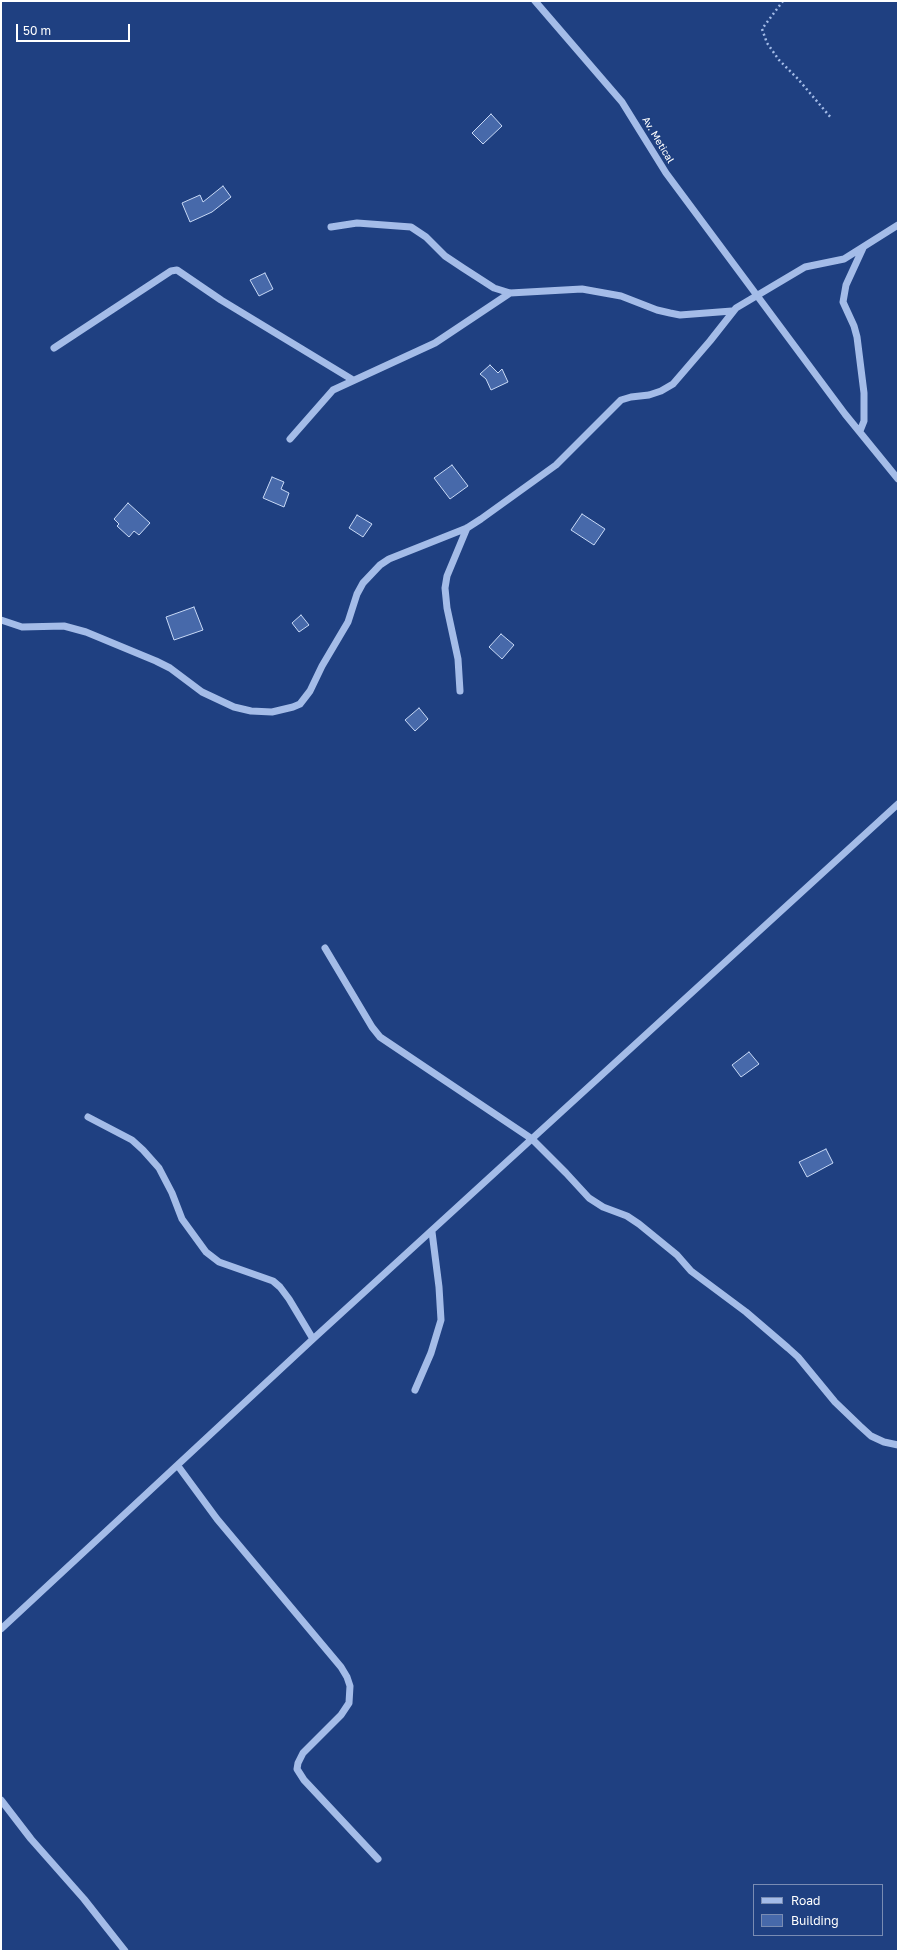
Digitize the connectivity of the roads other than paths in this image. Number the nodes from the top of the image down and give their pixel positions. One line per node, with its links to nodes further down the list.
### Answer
1 (535, 1): 6 (street, Av. Metical)
2 (898, 226): 4 (street)
3 (331, 227): 5 (street)
4 (863, 248): 6 (street); 10 (street)
5 (510, 293): 7 (street); 9 (street)
6 (757, 295): 7 (street); 10 (street, Av. Metical)
7 (732, 311): 13 (street)
8 (54, 348): 9 (street)
9 (353, 380): 11 (street)
10 (860, 431): 12 (street, Av. Metical)
11 (290, 439)
12 (898, 479)
13 (467, 528): 14 (street); 15 (street)
14 (1, 620)
15 (460, 691)
16 (898, 804): 19 (street)
17 (325, 948): 19 (street)
18 (88, 1117): 21 (street)
19 (532, 1140): 20 (street); 23 (street)
20 (432, 1232): 21 (street); 22 (street)
21 (313, 1339): 24 (street)
22 (415, 1390)
23 (898, 1445)
24 (178, 1466): 25 (street); 27 (street)
25 (1, 1629)
26 (1, 1800): 28 (street)
27 (378, 1859)
28 (125, 1951)

